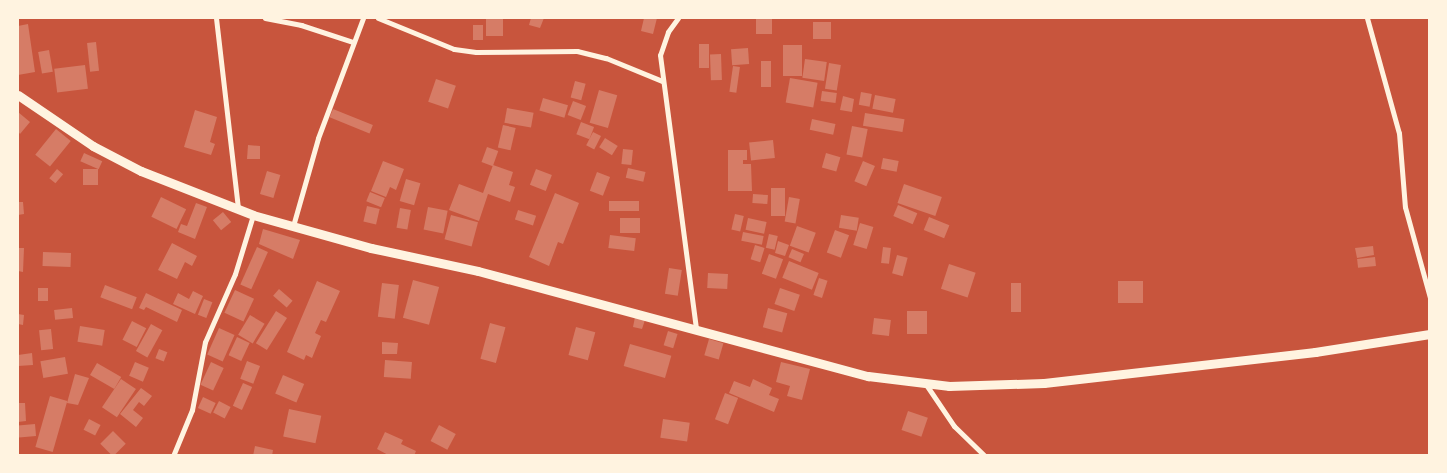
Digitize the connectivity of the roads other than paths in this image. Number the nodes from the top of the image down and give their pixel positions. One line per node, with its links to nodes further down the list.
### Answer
1 (216, 18): 10 (street)
2 (265, 18): 7 (street)
3 (363, 18): 7 (street)
4 (378, 18): 8 (street)
5 (678, 18): 8 (street)
6 (1367, 18): 13 (street)
7 (353, 42): 12 (street)
8 (662, 82): 14 (street)
9 (18, 95): 10 (street)
10 (238, 209): 11 (street)
11 (253, 215): 12 (street); 17 (street)
12 (293, 226): 14 (street)
13 (1430, 298)
14 (696, 330): 16 (street)
15 (1430, 334): 16 (street)
16 (924, 383): 18 (street)
17 (172, 456)
18 (985, 456)

